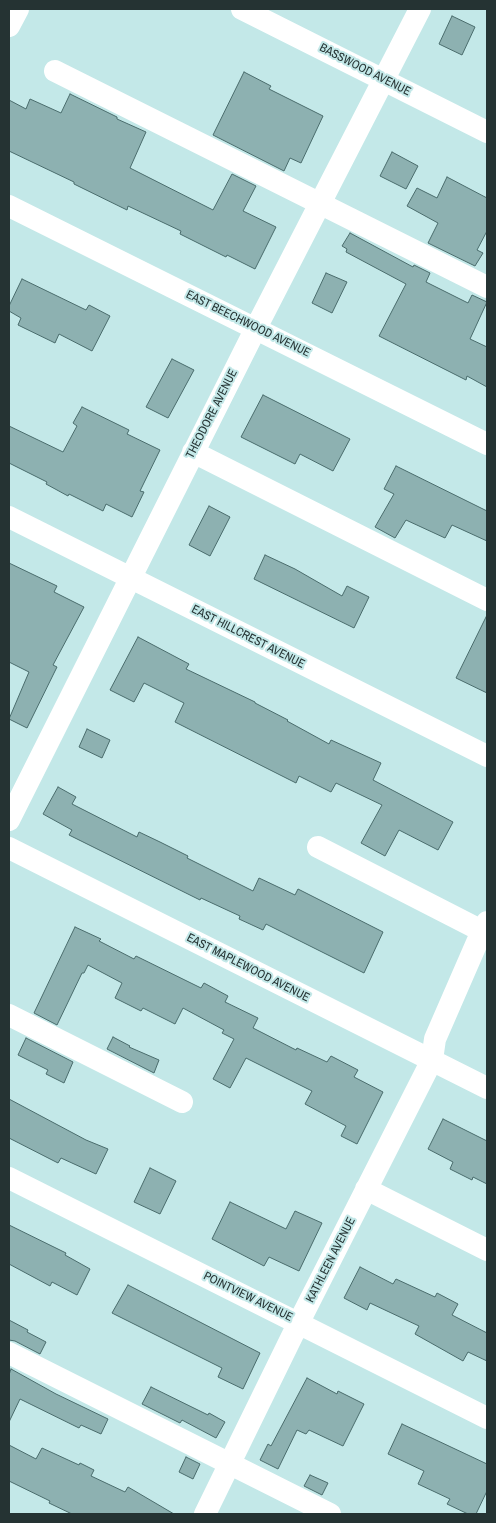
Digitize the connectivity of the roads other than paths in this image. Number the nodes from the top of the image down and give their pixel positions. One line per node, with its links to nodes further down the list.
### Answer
1 (18, 9): 4 (street)
2 (242, 9): 6 (street, BASSWOOD AVENUE)
3 (420, 9): 6 (street, THEODORE AVENUE)
4 (9, 26)
5 (55, 71): 8 (street)
6 (383, 79): 7 (street, BASSWOOD AVENUE); 8 (street, THEODORE AVENUE)
7 (487, 132)
8 (320, 203): 10 (street); 11 (street, THEODORE AVENUE)
9 (9, 206): 11 (street, EAST BEECHWOOD AVENUE)
10 (487, 287)
11 (256, 328): 12 (street, EAST BEECHWOOD AVENUE); 13 (street, THEODORE AVENUE)
12 (487, 444)
13 (193, 452): 15 (street, THEODORE AVENUE); 16 (street)
14 (9, 517): 15 (street, EAST HILLCREST AVENUE)
15 (130, 578): 17 (street, EAST HILLCREST AVENUE); 18 (street, THEODORE AVENUE)
16 (487, 600)
17 (487, 756)
18 (9, 820)
19 (318, 847): 21 (street)
20 (9, 848): 23 (street, EAST MAPLEWOOD AVENUE)
21 (486, 928): 23 (street, KATHLEEN AVENUE)
22 (9, 1016): 25 (street)
23 (432, 1060): 24 (street, EAST MAPLEWOOD AVENUE); 27 (street, KATHLEEN AVENUE)
24 (487, 1088)
25 (182, 1102)
26 (9, 1178): 29 (street, POINTVIEW AVENUE)
27 (366, 1189): 28 (street); 29 (street, KATHLEEN AVENUE)
28 (487, 1250)
29 (299, 1322): 31 (street, POINTVIEW AVENUE); 32 (street, KATHLEEN AVENUE)
30 (9, 1353): 32 (street)
31 (487, 1418)
32 (230, 1464): 33 (street, KATHLEEN AVENUE); 34 (street)
33 (205, 1514)
34 (330, 1514)

